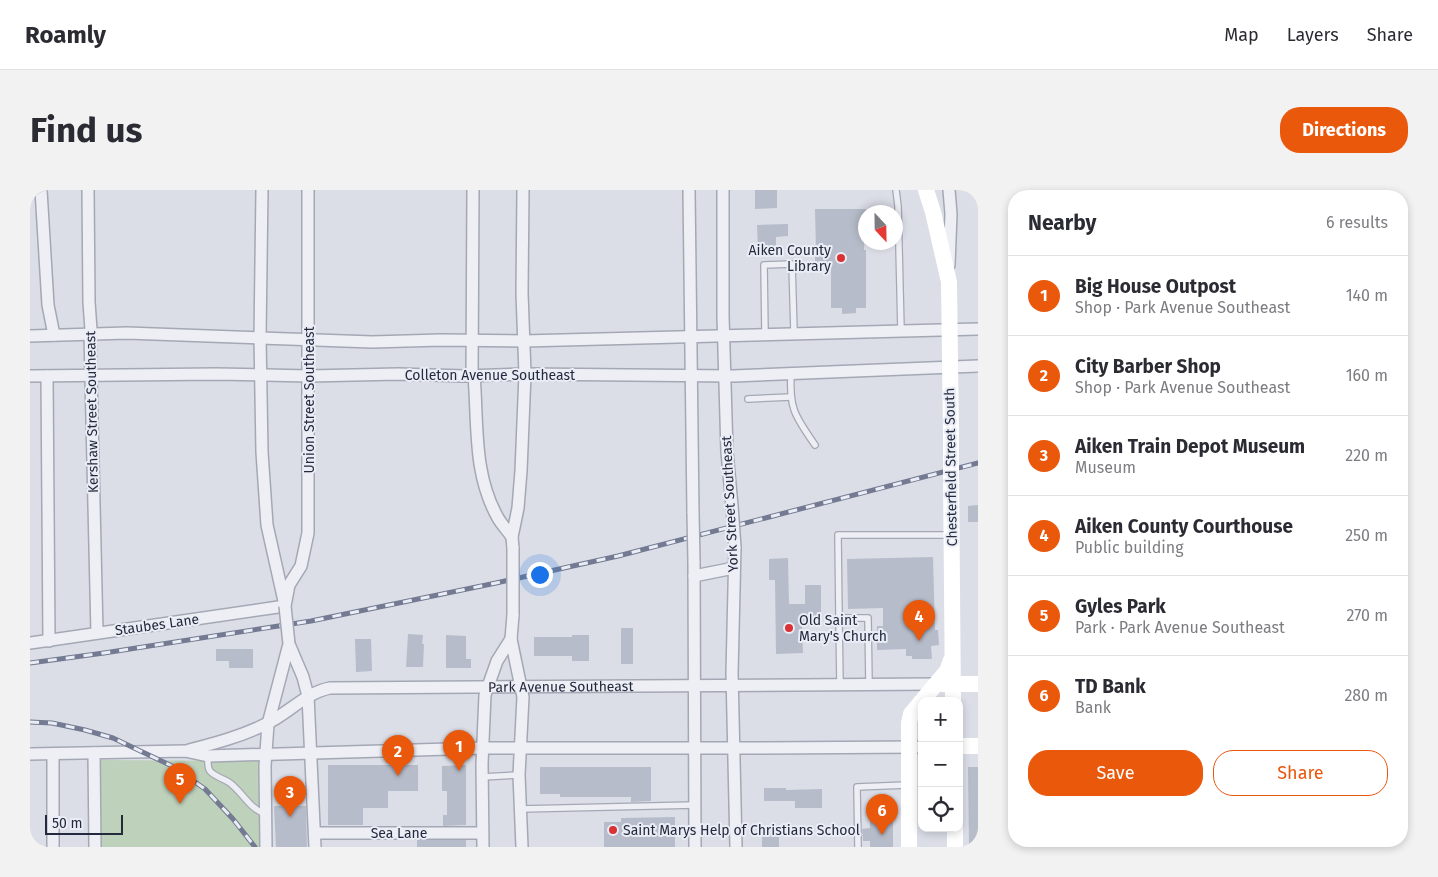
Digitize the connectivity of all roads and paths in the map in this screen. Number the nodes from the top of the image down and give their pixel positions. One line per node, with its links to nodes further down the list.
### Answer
1 (42, 190): 20 (street)
2 (88, 190): 18 (street, Kershaw Street Southeast)
3 (262, 190): 23 (street, Union Street Southeast)
4 (308, 190): 24 (street, Union Street Southeast)
5 (473, 190): 25 (street)
6 (523, 190): 26 (street)
7 (689, 190): 22 (street)
8 (723, 190): 19 (street, York Street Southeast)
9 (896, 190): 14 (lane)
10 (926, 190): 12 (main road, Chesterfield Street South)
11 (950, 190): 12 (street)
12 (949, 282): 15 (main road, Chesterfield Street South)
13 (978, 328): 15 (street)
14 (901, 330): 15 (street); 16 (street)
15 (949, 330): 28 (main road, Chesterfield Street South)
16 (794, 332): 17 (street); 17 (lane)
17 (765, 333): 19 (street)
18 (90, 334): 20 (street); 23 (street); 30 (street, Kershaw Street Southeast)
19 (724, 334): 22 (street); 38 (street, York Street Southeast)
20 (54, 335): 21 (street)
21 (30, 336)
22 (690, 336): 26 (street); 34 (street)
23 (260, 337): 24 (street); 31 (street, Union Street Southeast)
24 (308, 338): 25 (street); 37 (street, Union Street Southeast)
25 (471, 340): 26 (street); 33 (street)
26 (524, 341): 32 (street)
27 (978, 366): 28 (street, Colleton Avenue Southeast)
28 (950, 367): 29 (street, Colleton Avenue Southeast); 42 (main road, Chesterfield Street South, bridge)
29 (792, 373): 38 (street, Colleton Avenue Southeast); 39 (lane)
30 (91, 374): 31 (street, Colleton Avenue Southeast); 36 (street, Colleton Avenue Southeast); 48 (street, Kershaw Street Southeast)
31 (262, 374): 37 (street, Colleton Avenue Southeast); 46 (street, Union Street Southeast)
32 (525, 374): 33 (street, Colleton Avenue Southeast); 34 (street, Colleton Avenue Southeast); 43 (street)
33 (473, 375): 37 (street, Colleton Avenue Southeast); 43 (street)
34 (691, 375): 38 (street, Colleton Avenue Southeast); 45 (street, bridge)
35 (30, 376): 36 (street, Colleton Avenue Southeast)
36 (48, 376): 50 (street)
37 (309, 376): 46 (street, Union Street Southeast)
38 (725, 376): 44 (street, York Street Southeast, bridge)
39 (791, 397): 40 (lane); 41 (lane)
40 (748, 399)
41 (815, 445)
42 (952, 535): 47 (lane); 53 (main road, Chesterfield Street South)
43 (513, 543): 49 (street, bridge)
44 (734, 568): 45 (street); 56 (street, York Street Southeast)
45 (694, 576): 59 (street)
46 (285, 606): 48 (street, Staubes Lane); 52 (street, Union Street Southeast, bridge)
47 (839, 618): 57 (lane); 58 (lane)
48 (97, 633): 50 (street, Staubes Lane)
49 (511, 639): 60 (street); 61 (street)
50 (49, 641): 51 (street, Staubes Lane)
51 (30, 643)
52 (289, 644): 63 (street, Union Street Southeast); 67 (street, Union Street Southeast)
53 (952, 652): 54 (main road, Chesterfield Street South); 62 (main road, Chesterfield Street South)
54 (952, 684): 55 (main road, Park Avenue Southeast); 62 (main road, Park Avenue Southeast); 64 (main road, Chesterfield Street South)
55 (978, 684)
56 (733, 685): 57 (street, Park Avenue Southeast); 59 (street, Park Avenue Southeast); 74 (street, York Street Southeast)
57 (840, 685): 58 (street, Park Avenue Southeast)
58 (869, 685): 62 (street, Park Avenue Southeast)
59 (694, 686): 61 (street, Park Avenue Southeast); 73 (street)
60 (487, 687): 61 (street, Park Avenue Southeast); 63 (street, Park Avenue Southeast); 71 (street)
61 (520, 687): 72 (street)
62 (929, 690): 65 (main road, Chesterfield Street South)
63 (308, 696): 67 (street, Park Avenue Southeast); 76 (street, Union Street Southeast)
64 (953, 697)
65 (916, 707): 66 (main road); 70 (main road, Chesterfield Street South)
66 (918, 718)
67 (268, 724): 75 (street, Park Avenue Southeast); 78 (street, Union Street Southeast)
68 (963, 746): 69 (main road)
69 (978, 746)
70 (915, 747): 74 (street, Park Avenue Southeast); 84 (main road, Chesterfield Street South)
71 (483, 748): 72 (street, Park Avenue Southeast); 76 (street, Park Avenue Southeast); 83 (street)
72 (520, 748): 73 (street, Park Avenue Southeast); 82 (street)
73 (694, 748): 74 (street, Park Avenue Southeast); 85 (street)
74 (735, 748): 98 (street, York Street Southeast)
75 (185, 752): 77 (street, Park Avenue Southeast); 81 (street, Park Avenue Southeast)
76 (311, 752): 78 (street, Park Avenue Southeast); 89 (street, Union Street Southeast)
77 (94, 753): 80 (street, Park Avenue Southeast); 92 (street)
78 (265, 753): 81 (street, Park Avenue Southeast); 87 (street, Union Street Southeast)
79 (30, 754): 80 (street, Park Avenue Southeast)
80 (53, 754): 91 (street)
81 (208, 756): 87 (lane)
82 (519, 775): 83 (lane); 86 (street)
83 (482, 776): 90 (street)
84 (909, 785): 99 (lane); 100 (main road, Chesterfield Street South)
85 (695, 805): 86 (lane); 97 (street)
86 (520, 809): 96 (street)
87 (265, 814): 93 (street, Union Street Southeast)
88 (955, 832): 101 (main road)
89 (315, 833): 90 (street, Sea Lane); 94 (street, Union Street Southeast)
90 (482, 833): 95 (street)
91 (54, 847)
92 (95, 847)
93 (266, 847)
94 (315, 847)
95 (483, 847)
96 (522, 847)
97 (695, 847)
98 (736, 847)
99 (858, 847)
100 (909, 847)
101 (955, 847)

